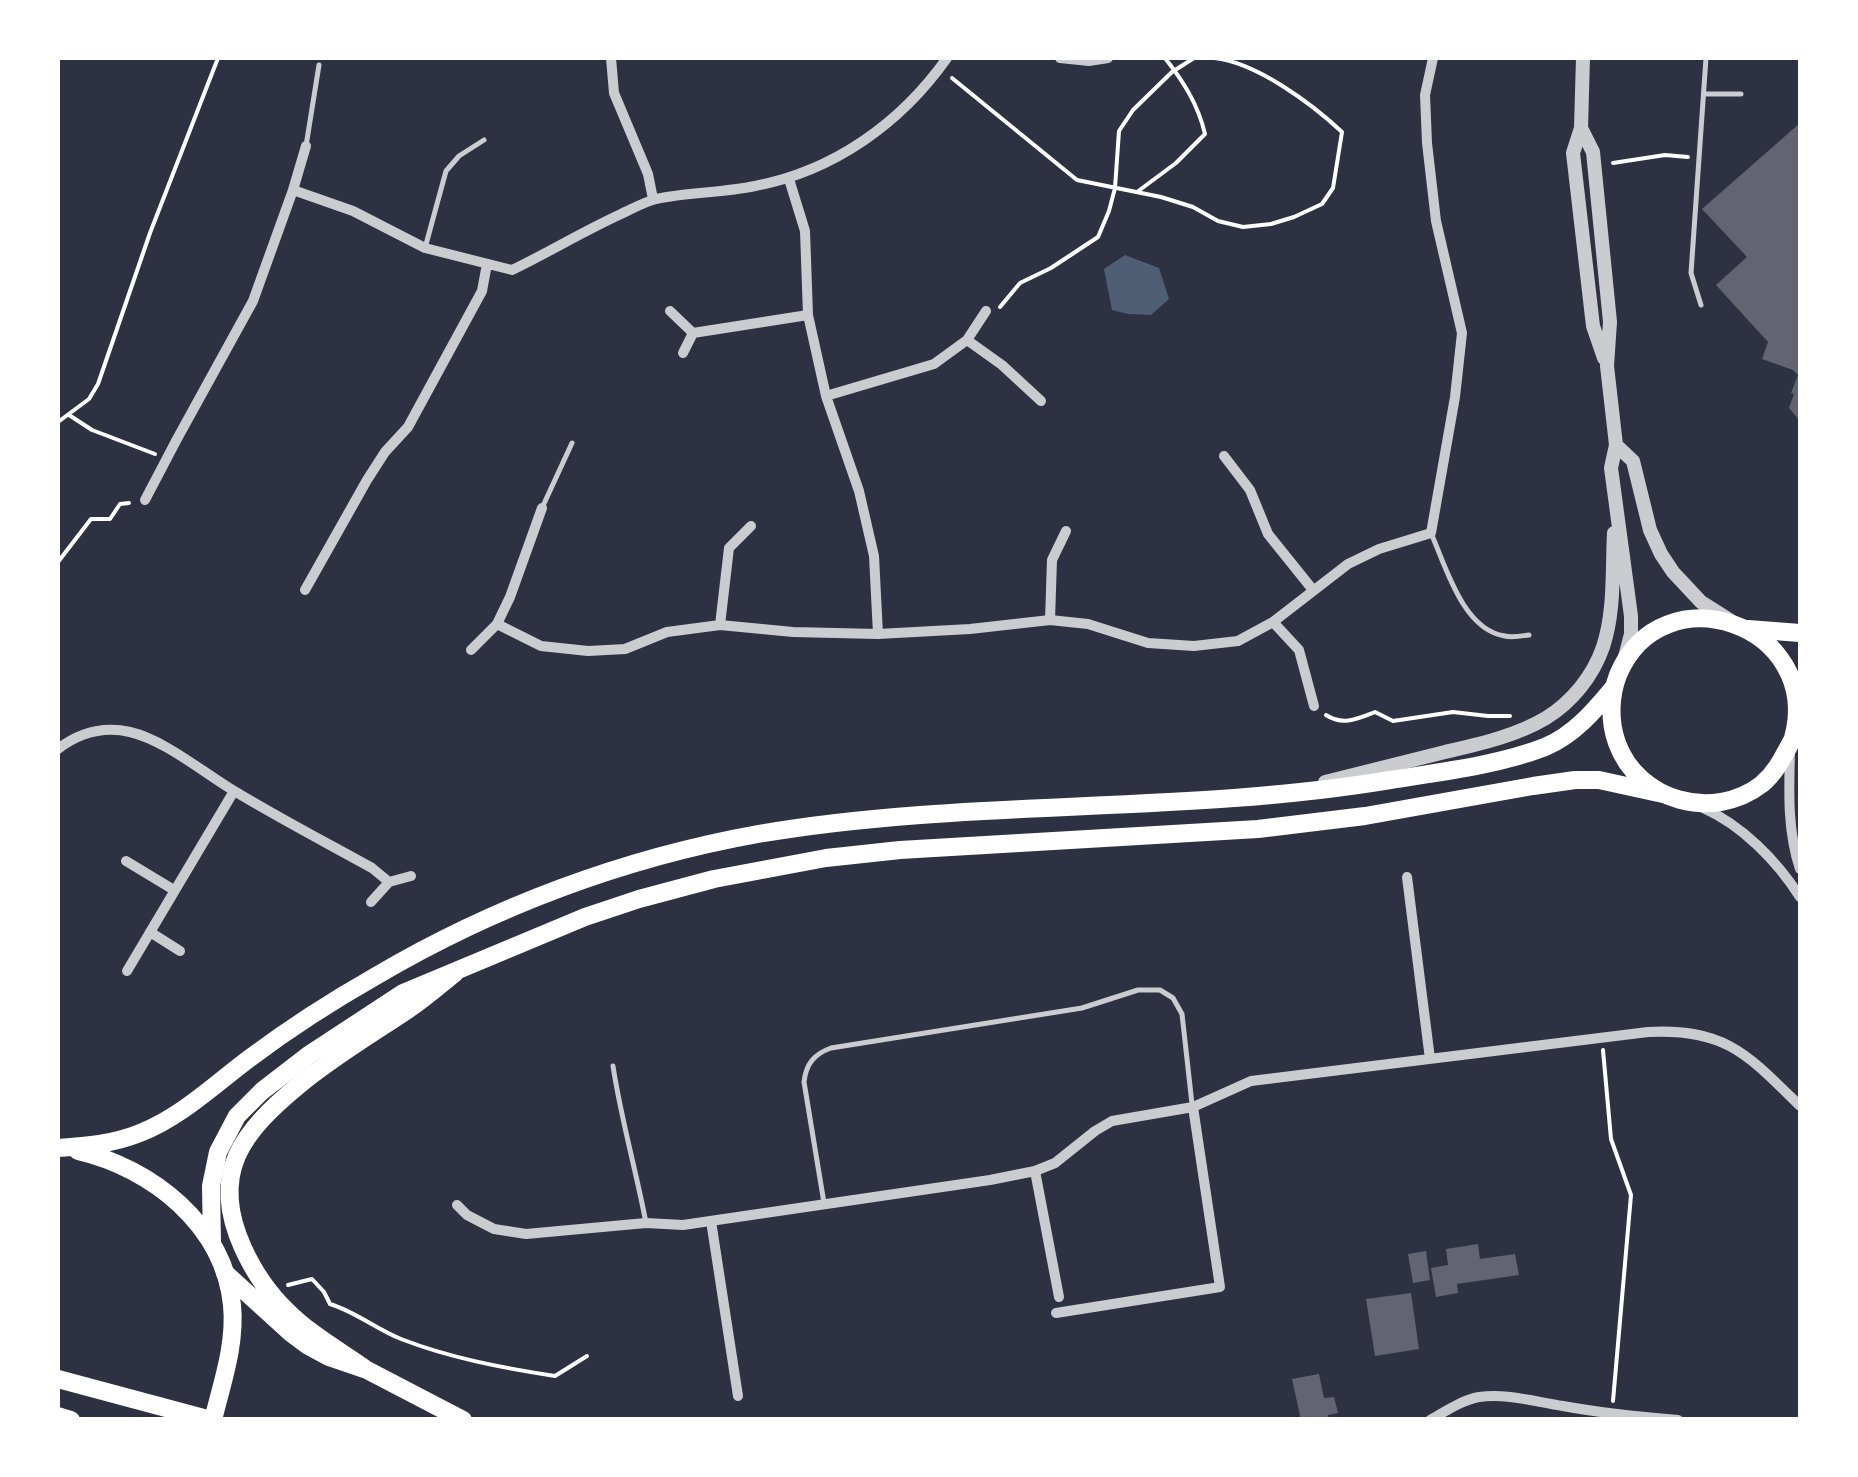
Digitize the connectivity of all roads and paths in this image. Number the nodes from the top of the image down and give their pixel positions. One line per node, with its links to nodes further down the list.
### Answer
1 (218, 58): 39 (path)
2 (611, 58): 26 (street)
3 (946, 58): 13 (street)
4 (1060, 58): 5 (street)
5 (1108, 58)
6 (1164, 58): 14 (path)
7 (1204, 58): 14 (path)
8 (1214, 58): 25 (path)
9 (1433, 58): 50 (street)
10 (1583, 58): 17 (street)
11 (1706, 58): 15 (lane)
12 (319, 65): 19 (lane)
13 (939, 68): 22 (street); 23 (path)
14 (1175, 70): 23 (path); 25 (path)
15 (1702, 94): 16 (lane); 20 (lane)
16 (1740, 94)
17 (1581, 128): 21 (street); 36 (street)
18 (484, 140): 27 (lane)
19 (306, 146): 24 (street)
20 (1699, 158): 21 (path); 29 (lane)
21 (1593, 165): 36 (street)
22 (788, 179): 26 (street); 32 (street)
23 (1114, 188): 25 (path); 31 (path)
24 (293, 190): 27 (street); 44 (street)
25 (1137, 192)
26 (653, 200): 28 (street)
27 (425, 248): 28 (street)
28 (488, 264): 52 (street)
29 (1701, 305)
30 (670, 311): 33 (street)
31 (986, 311): 34 (street)
32 (808, 315): 33 (street); 37 (street)
33 (693, 332): 35 (street)
34 (967, 340): 37 (street); 38 (street)
35 (683, 353)
36 (1607, 366): 42 (street)
37 (826, 396): 60 (street)
38 (1041, 400)
39 (68, 416): 40 (path); 44 (path)
40 (58, 422)
41 (572, 443): 47 (lane)
42 (1616, 445): 46 (street); 58 (street)
43 (1224, 456): 53 (street)
44 (167, 458): 45 (street)
45 (146, 500): 51 (path)
46 (1615, 505): 63 (street); 71 (street)
47 (542, 508): 56 (street)
48 (752, 526): 57 (street)
49 (1066, 531): 54 (street)
50 (1432, 534): 53 (street); 61 (lane)
51 (58, 562)
52 (305, 590)
53 (1313, 590): 55 (street)
54 (1050, 620): 55 (street); 60 (street)
55 (1273, 622): 65 (street)
56 (497, 624): 57 (street); 62 (street)
57 (720, 625): 60 (street)
58 (1741, 626): 59 (main road); 63 (main road); 67 (main road)
59 (1800, 633)
60 (878, 634)
61 (1529, 635)
62 (471, 650)
63 (1622, 666): 64 (main road)
64 (1614, 687): 70 (main road); 71 (main road)
65 (1314, 706): 66 (path)
66 (1517, 716)
67 (1795, 736): 72 (main road); 74 (street)
68 (58, 749): 69 (street)
69 (234, 790): 77 (street); 78 (street)
70 (1663, 794): 72 (main road); 84 (main road)
71 (1271, 795): 90 (main road)
72 (1692, 803): 79 (street)
73 (126, 861): 78 (street)
74 (1800, 869)
75 (411, 876): 77 (street)
76 (1407, 877): 86 (street)
77 (389, 882): 80 (street)
78 (174, 890): 81 (street)
79 (1800, 897)
80 (371, 902)
81 (150, 932): 82 (street); 83 (street)
82 (180, 950)
83 (127, 970)
84 (455, 973): 96 (main road); 102 (main road)
85 (1604, 1050): 105 (path)
86 (1430, 1059): 88 (street); 89 (street)
87 (613, 1066): 95 (lane)
88 (1800, 1106)
89 (1193, 1107): 91 (street); 93 (lane); 100 (street)
90 (58, 1148): 96 (main road)
91 (1035, 1171): 93 (street); 99 (street)
92 (457, 1205): 95 (street)
93 (824, 1205): 94 (street)
94 (710, 1221): 95 (street); 104 (street)
95 (646, 1223)
96 (212, 1244): 97 (main road)
97 (226, 1272): 102 (main road); 108 (main road)
98 (279, 1285): 101 (path)
99 (1059, 1296)
100 (1056, 1312)
101 (587, 1356)
102 (367, 1370): 109 (main road)
103 (58, 1379): 108 (main road)
104 (738, 1396)
105 (1612, 1413): 110 (street); 111 (street)
106 (58, 1416): 107 (main road)
107 (71, 1420)
108 (212, 1420)
109 (463, 1420)
110 (1430, 1420)
111 (1678, 1420)

